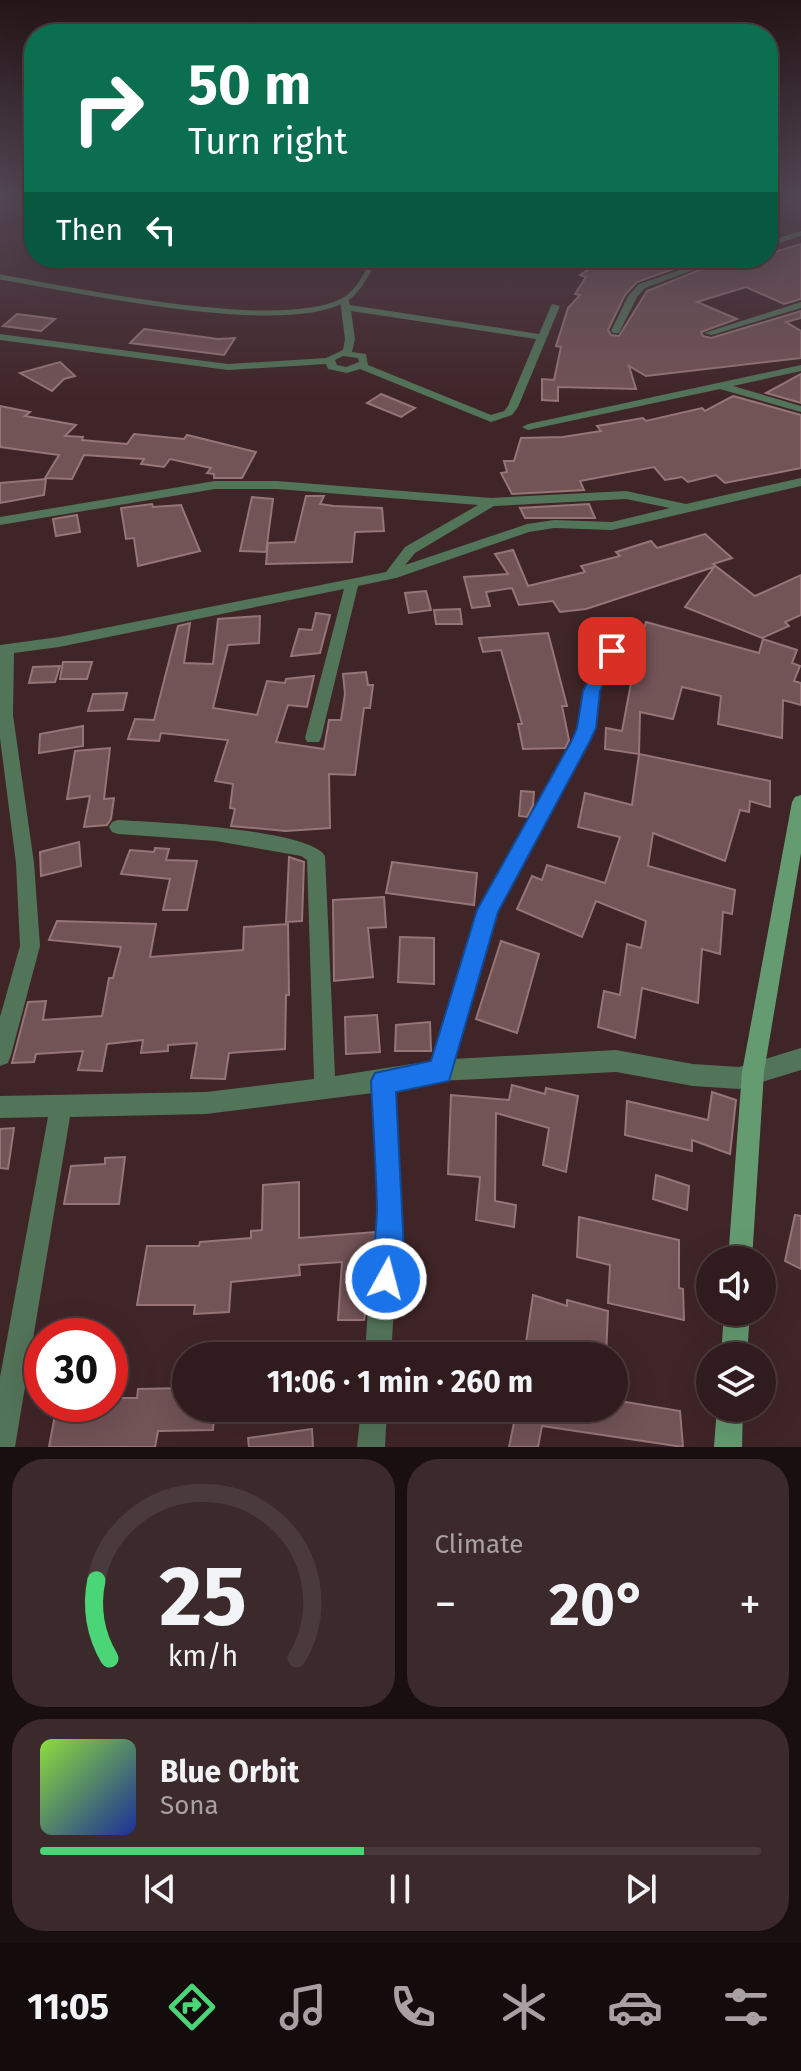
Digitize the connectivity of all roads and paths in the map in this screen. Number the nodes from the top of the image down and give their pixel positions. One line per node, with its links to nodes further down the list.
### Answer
1 (369, 268): 4 (lane)
2 (693, 268): 7 (street)
3 (0, 277): 4 (lane)
4 (346, 304): 10 (street); 11 (street)
5 (801, 305): 8 (street)
6 (555, 306): 10 (street)
7 (616, 331)
8 (709, 333)
9 (0, 337): 12 (street)
10 (542, 337): 13 (street)
11 (347, 353): 12 (street); 13 (street)
12 (329, 361): 13 (street)
13 (362, 366)
14 (801, 368): 15 (street)
15 (718, 385): 16 (street); 17 (street)
16 (801, 409)
17 (528, 427)
18 (801, 482): 20 (street)
19 (491, 502): 20 (street); 21 (street); 22 (street)
20 (686, 508): 22 (street)
21 (0, 521)
22 (391, 575): 23 (street)
23 (352, 584): 25 (street); 26 (street)
24 (622, 632): 31 (street)
25 (4, 649): 29 (street)
26 (313, 738)
27 (801, 802): 32 (main road)
28 (118, 827): 34 (street)
29 (0, 1055)
30 (801, 1059): 32 (street)
31 (439, 1070): 32 (street); 33 (street)
32 (753, 1072): 37 (main road)
33 (383, 1081): 34 (street); 38 (street)
34 (325, 1088): 35 (street)
35 (61, 1105): 36 (street); 41 (street)
36 (0, 1107)
37 (741, 1246)
38 (379, 1342)
39 (373, 1422): 42 (street)
40 (729, 1422): 43 (main road)
41 (1, 1447)
42 (371, 1447)
43 (728, 1447)

